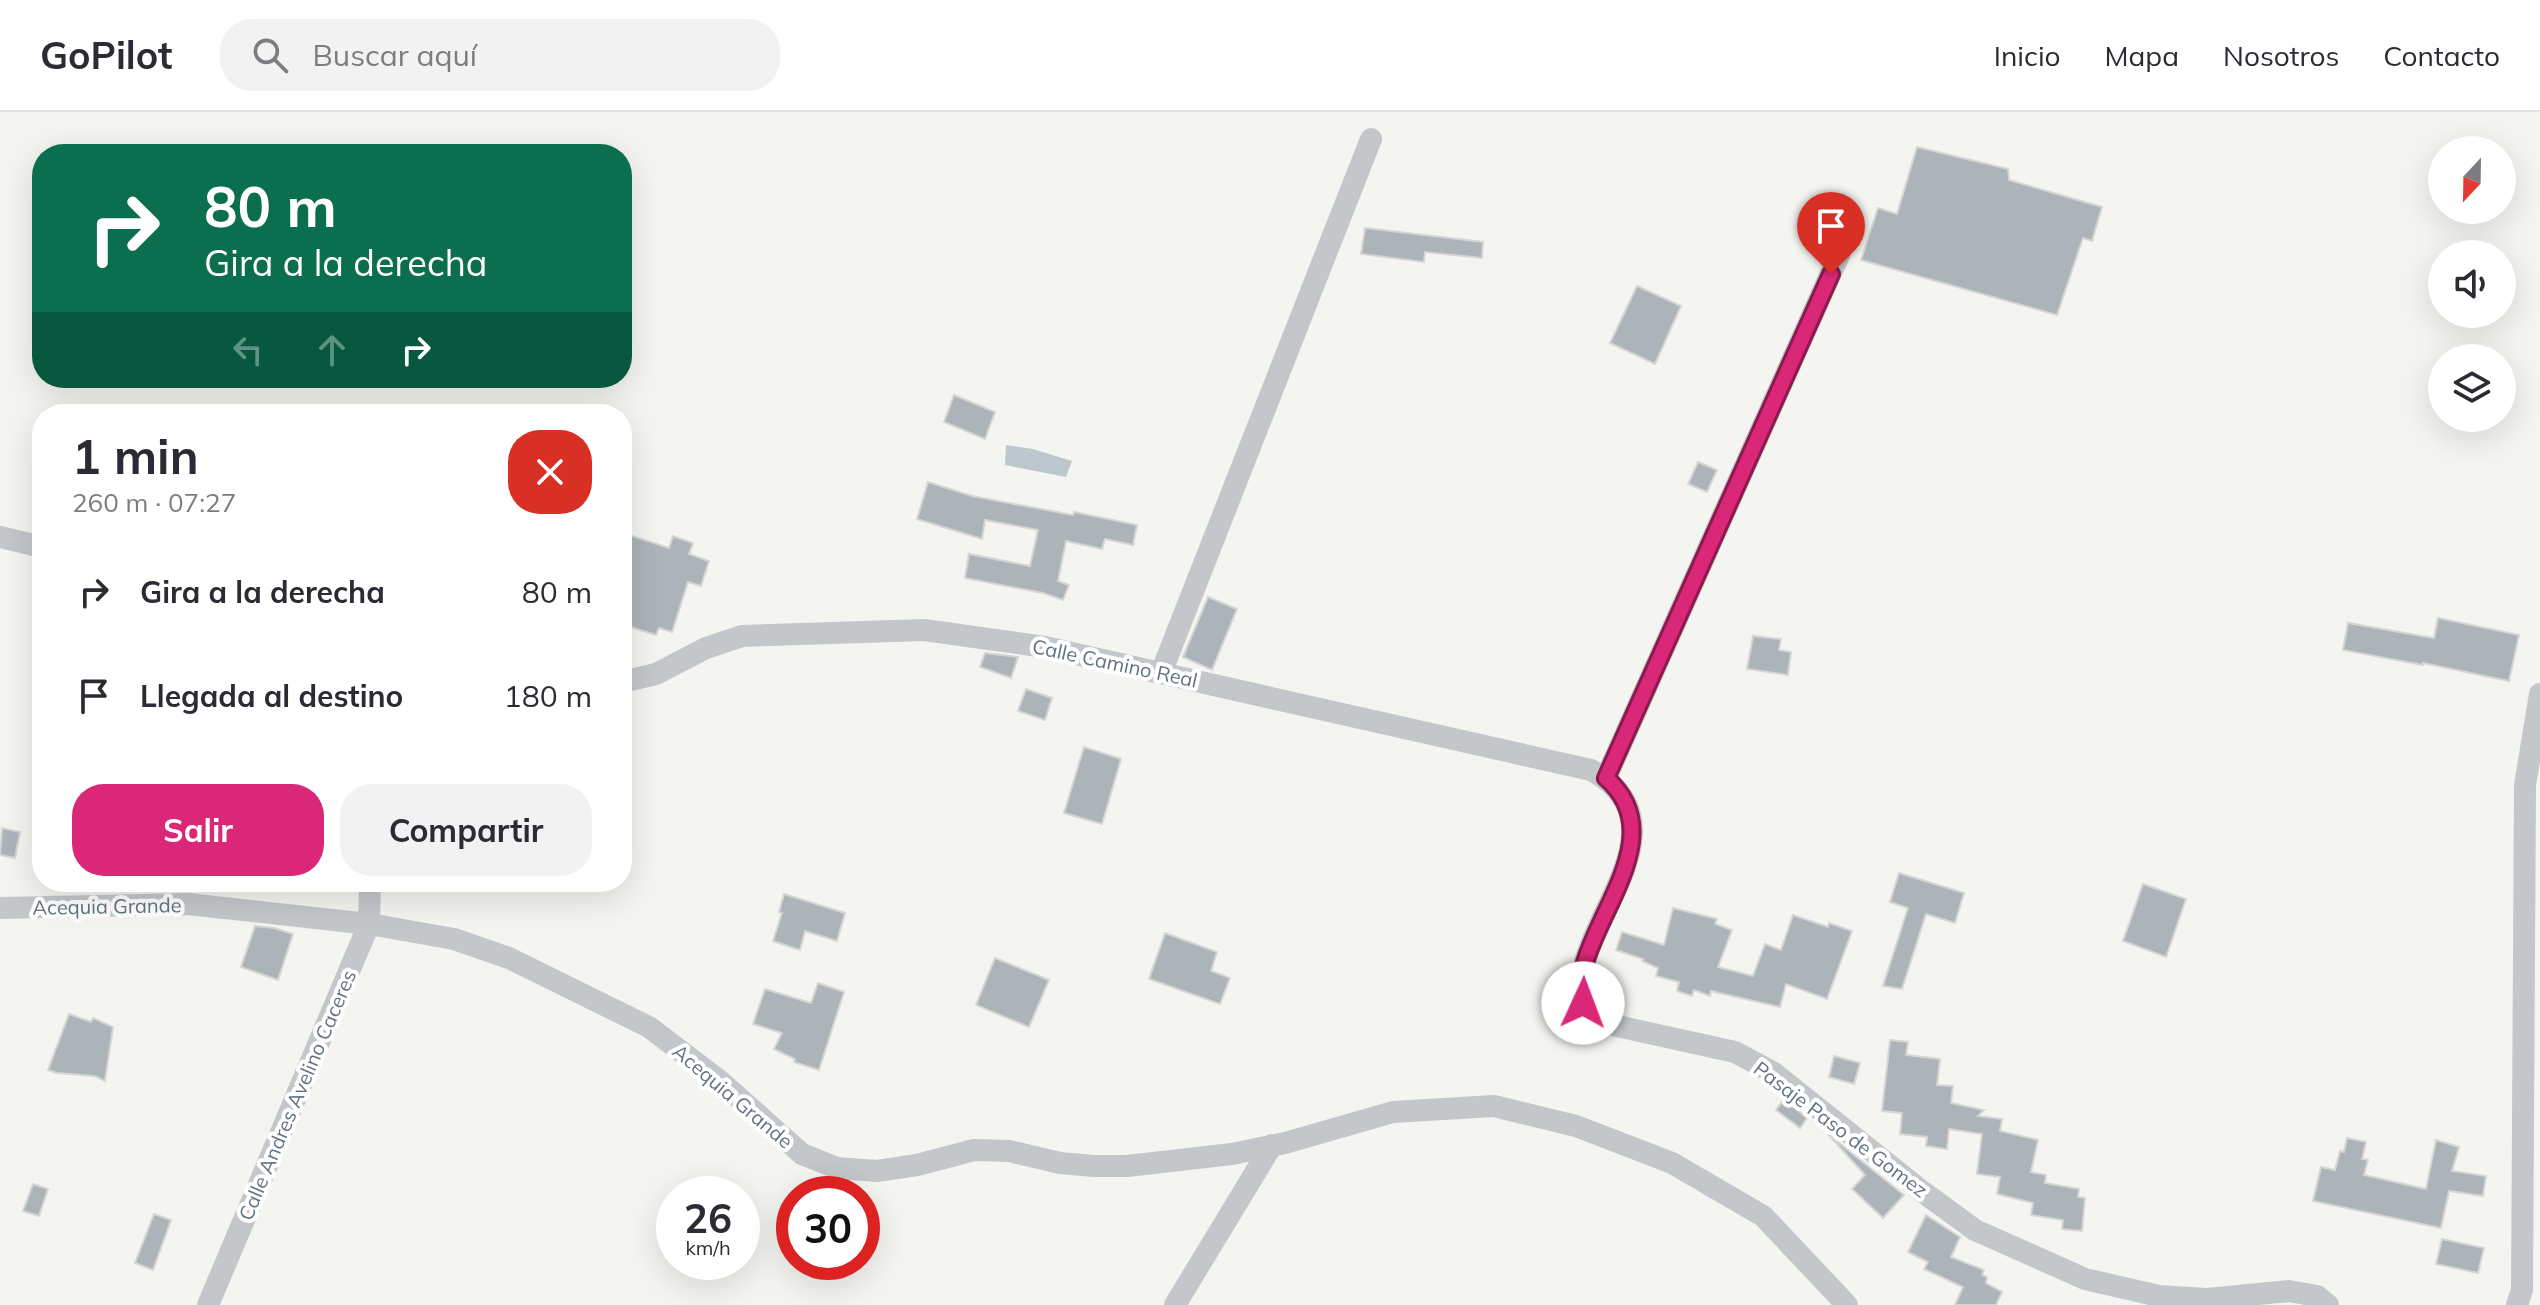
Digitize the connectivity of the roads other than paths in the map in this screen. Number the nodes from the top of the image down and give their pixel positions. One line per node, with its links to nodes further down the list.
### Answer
1 (1371, 139): 5 (street)
2 (1843, 246): 8 (street)
3 (0, 537): 4 (street)
4 (32, 545)
5 (1161, 673): 6 (street, Calle Camino Real); 8 (street, Calle Camino Real)
6 (632, 680)
7 (2539, 699): 13 (street)
8 (1606, 778): 17 (street, Pasaje Paso de Gomez)
9 (370, 892): 11 (street, Calle Andres Avelino Caceres)
10 (0, 908): 11 (street, Acequia Grande)
11 (369, 924): 12 (street, Acequia Grande); 14 (street, Calle Andres Avelino Caceres)
12 (1272, 1145): 15 (street); 16 (street, Acequia Grande)
13 (2526, 1297)
14 (208, 1305)
15 (1175, 1305)
16 (1847, 1305)
17 (2328, 1305)

